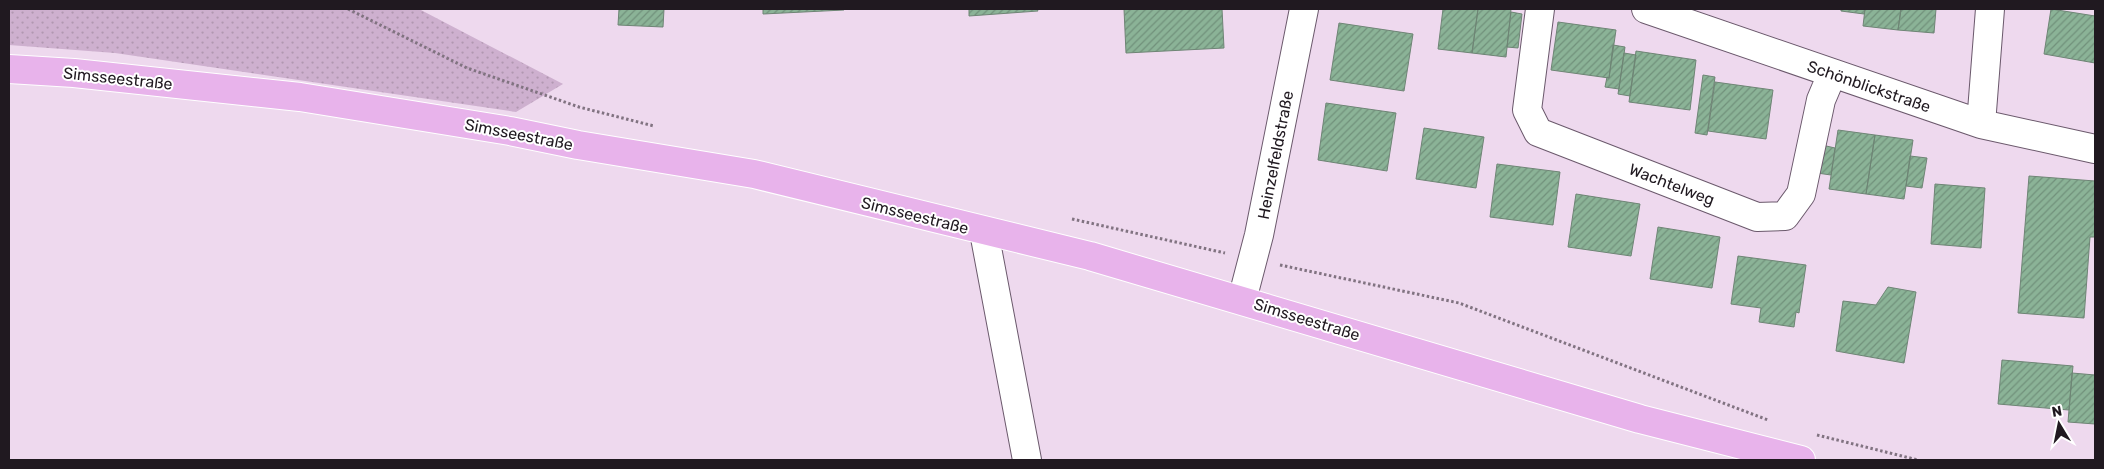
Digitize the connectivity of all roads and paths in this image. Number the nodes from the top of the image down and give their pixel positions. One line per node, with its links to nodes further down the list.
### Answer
1 (1304, 9): 11 (street, Heinzelfeldstraße)
2 (1540, 9): 7 (street, Wachtelweg)
3 (1646, 9): 5 (street, Schönblickstraße)
4 (1990, 9): 8 (street)
5 (1678, 15): 7 (street, Schönblickstraße)
6 (9, 69): 10 (main road, Simsseestraße)
7 (1832, 74): 8 (street, Schönblickstraße)
8 (1980, 124): 9 (street, Schönblickstraße)
9 (2095, 149)
10 (984, 232): 11 (main road, Simsseestraße); 12 (street)
11 (1242, 300): 13 (main road, Simsseestraße)
12 (1027, 460)
13 (1802, 460)

